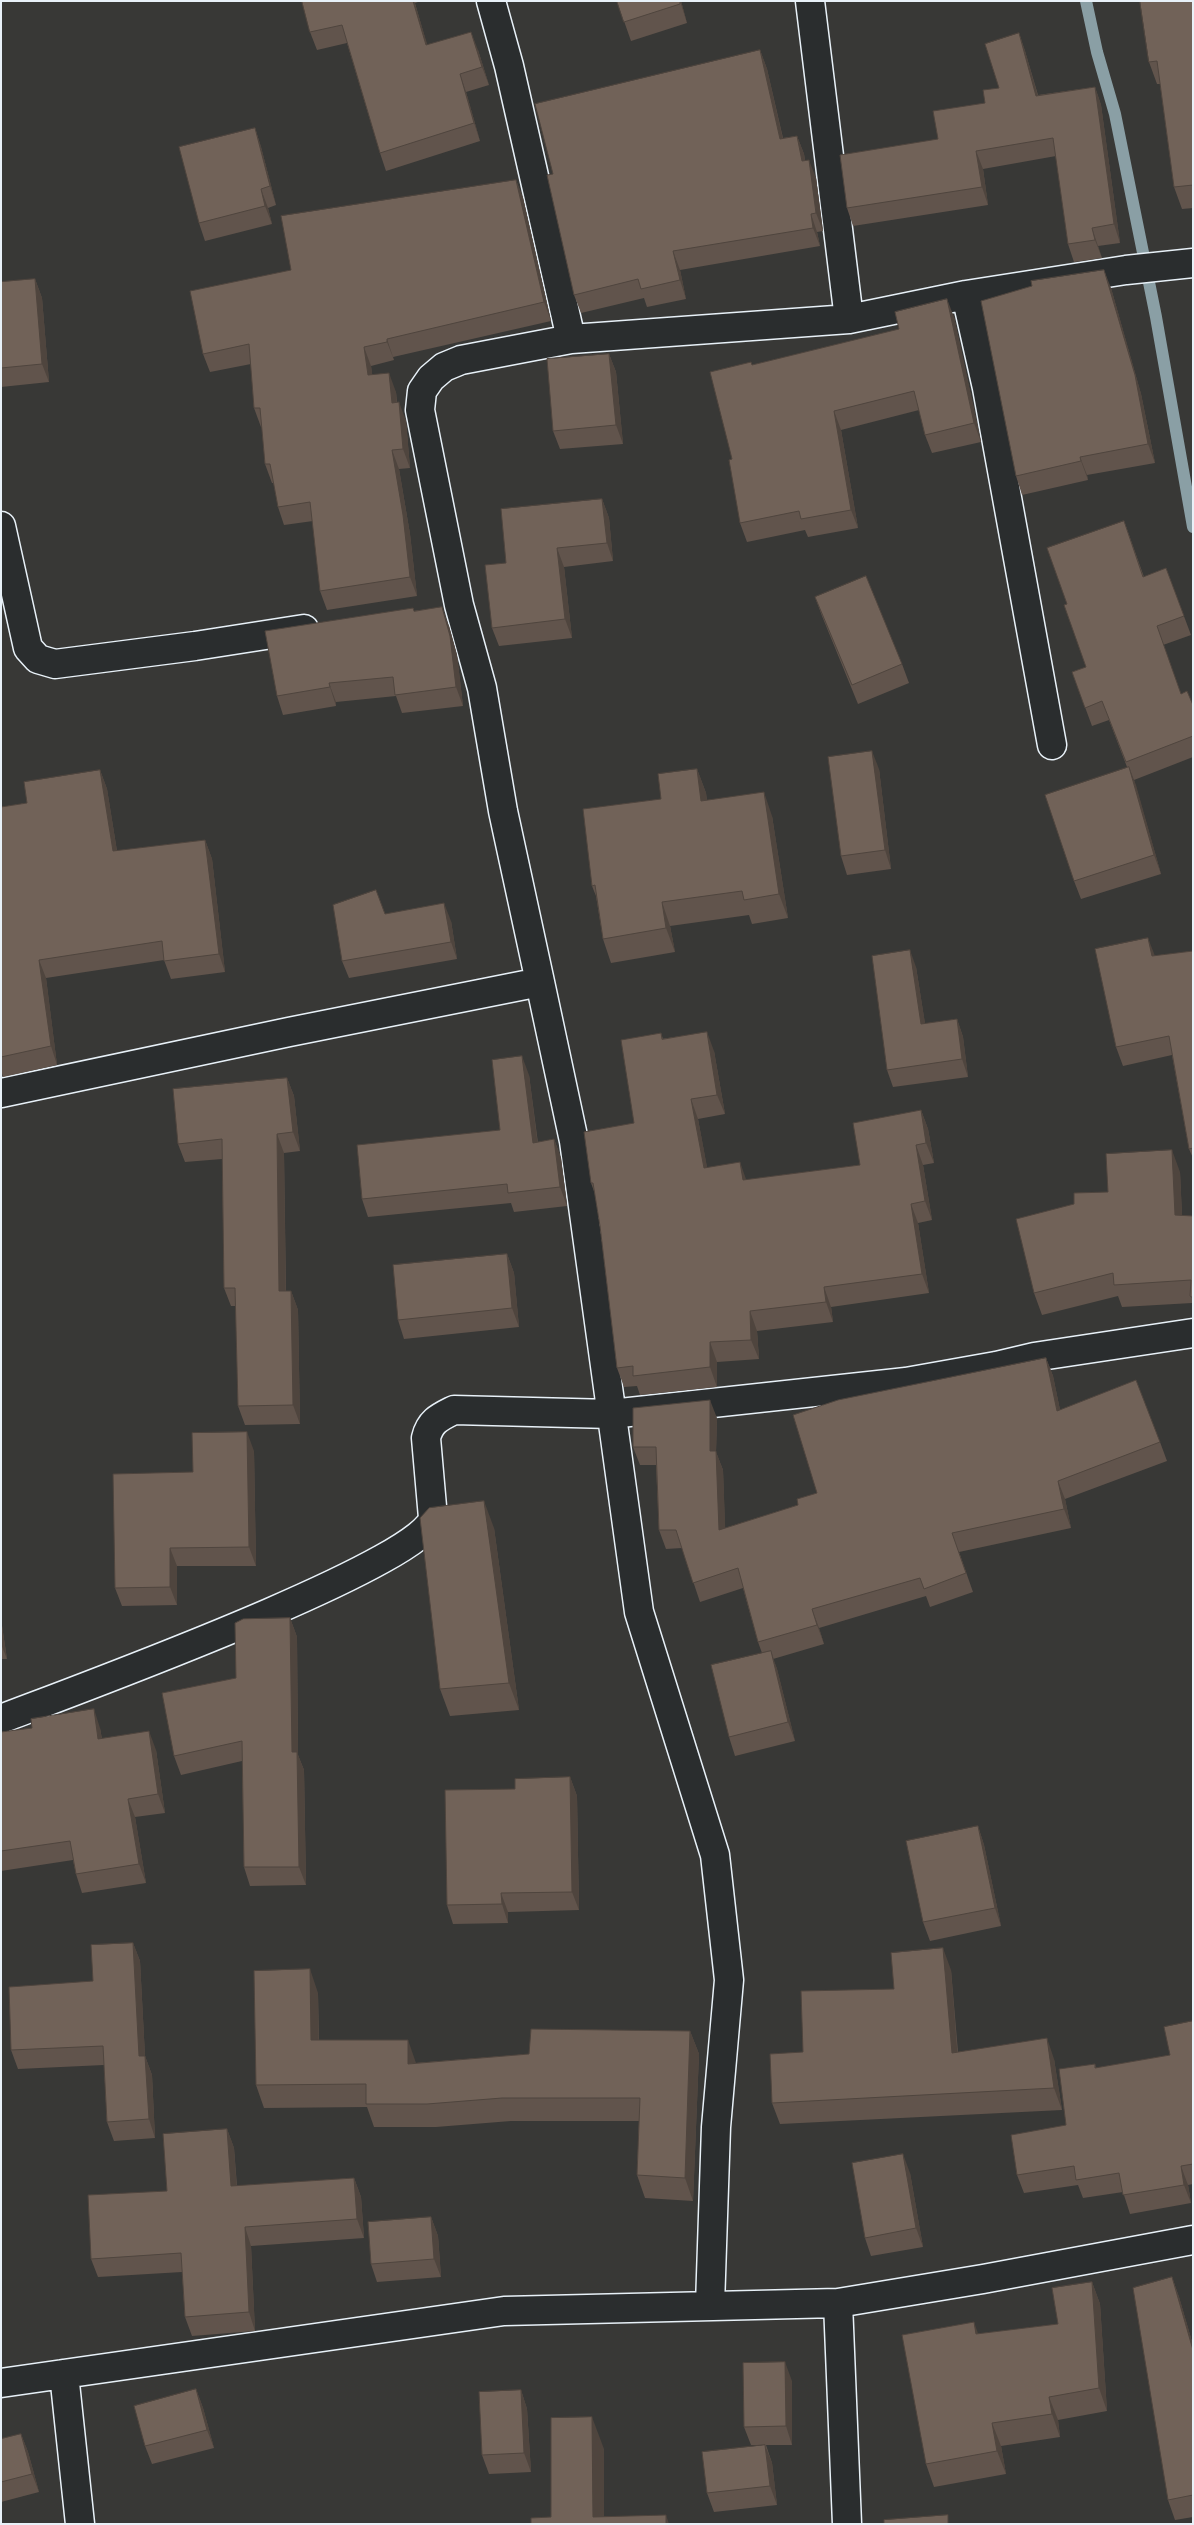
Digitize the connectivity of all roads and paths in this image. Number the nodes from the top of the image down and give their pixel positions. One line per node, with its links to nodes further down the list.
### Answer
1 (491, 1): 6 (street)
2 (810, 1): 5 (street)
3 (1190, 264): 4 (street)
4 (966, 295): 5 (street); 11 (street)
5 (849, 319): 6 (street)
6 (571, 339): 8 (street)
7 (1, 526): 10 (street)
8 (459, 606): 9 (street); 12 (street)
9 (430, 610)
10 (332, 625)
11 (1052, 745)
12 (540, 982): 13 (street); 15 (street)
13 (1, 1093)
14 (1193, 1333): 15 (street)
15 (611, 1414): 16 (street); 19 (street)
16 (1, 1719)
17 (1193, 2240): 18 (street)
18 (838, 2303): 19 (street); 23 (street)
19 (710, 2306): 20 (street)
20 (64, 2374): 21 (street); 22 (street)
21 (2, 2377)
22 (80, 2524)
23 (847, 2524)

